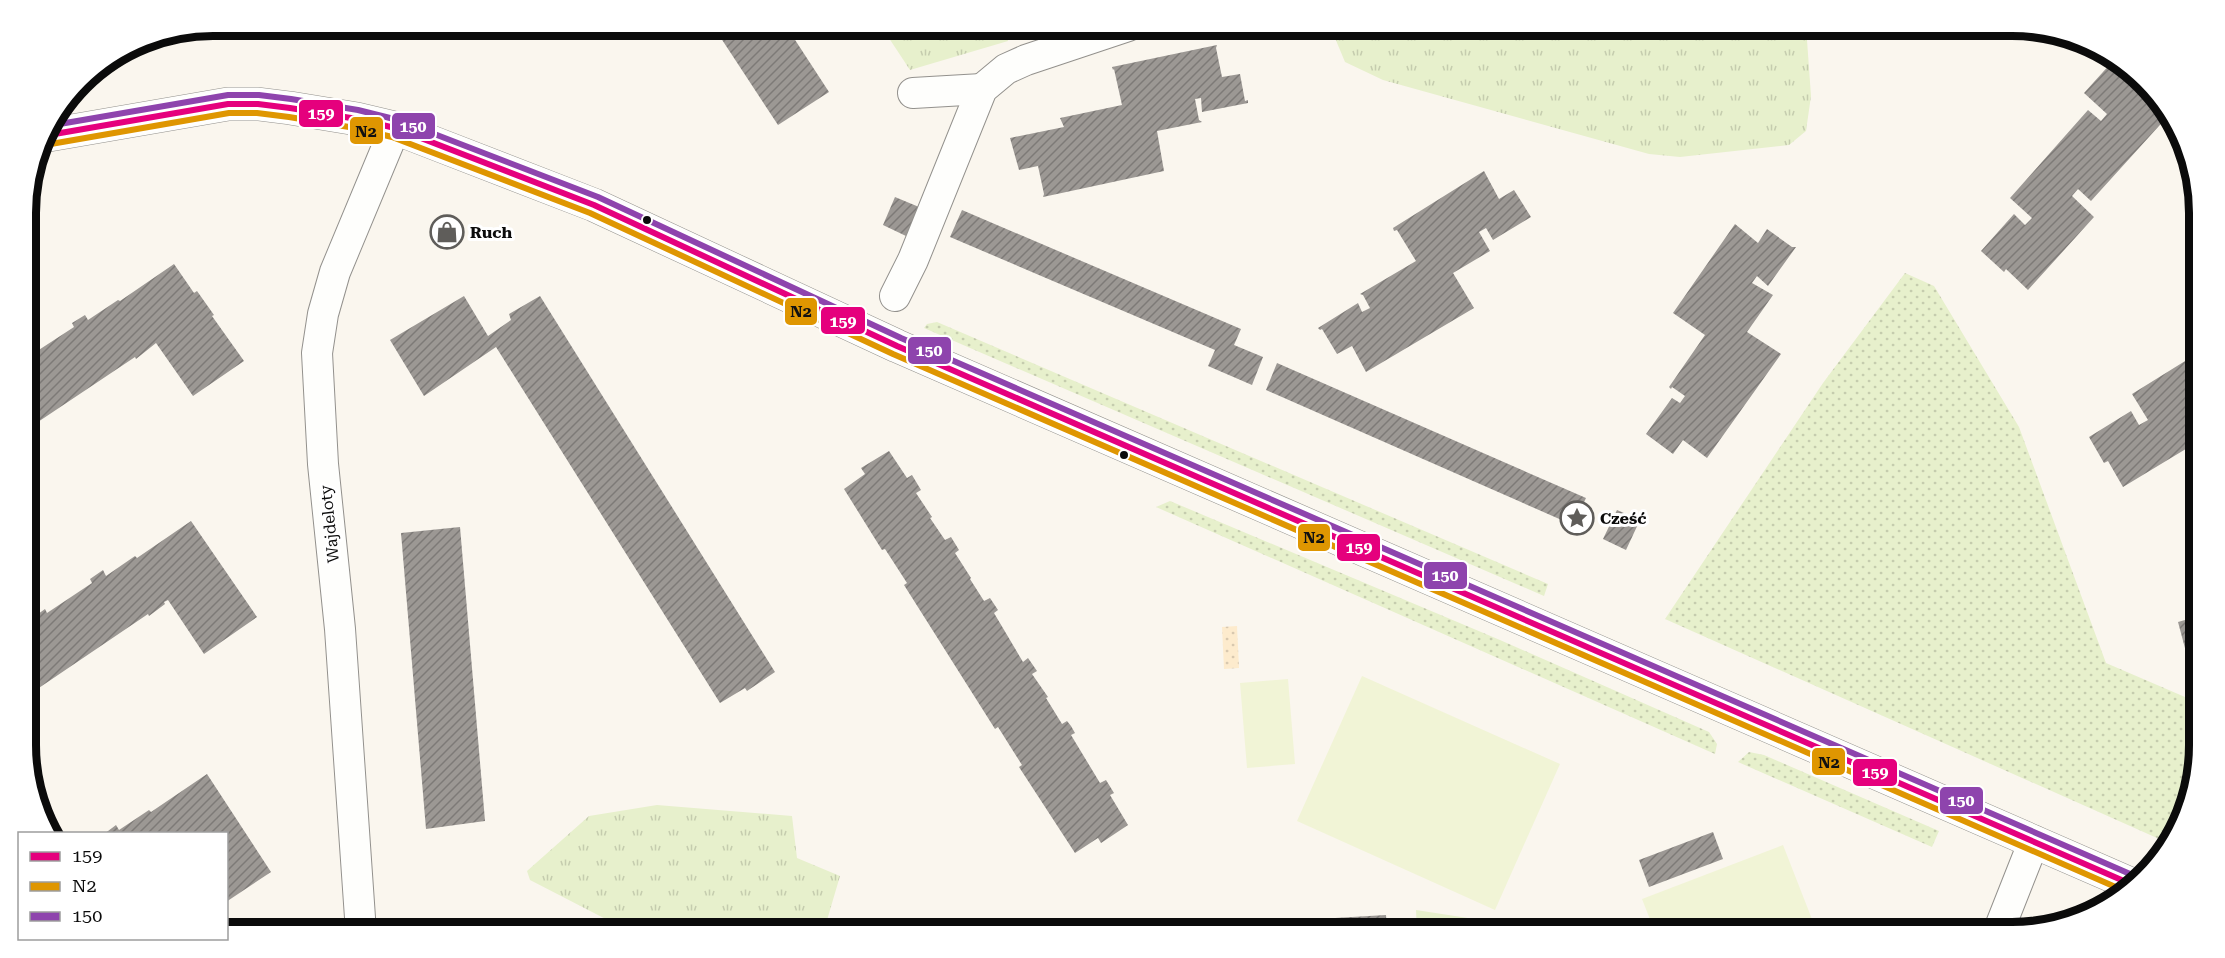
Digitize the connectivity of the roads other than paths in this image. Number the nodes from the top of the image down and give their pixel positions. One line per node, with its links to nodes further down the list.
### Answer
1 (1098, 36): 2 (street)
2 (982, 89): 3 (street); 6 (street)
3 (913, 93)
4 (395, 128): 5 (street); 7 (street); 9 (street, Wajdeloty)
5 (55, 134)
6 (895, 296)
7 (2034, 841): 8 (street); 10 (street)
8 (2124, 881)
9 (360, 922)
10 (2002, 922)

